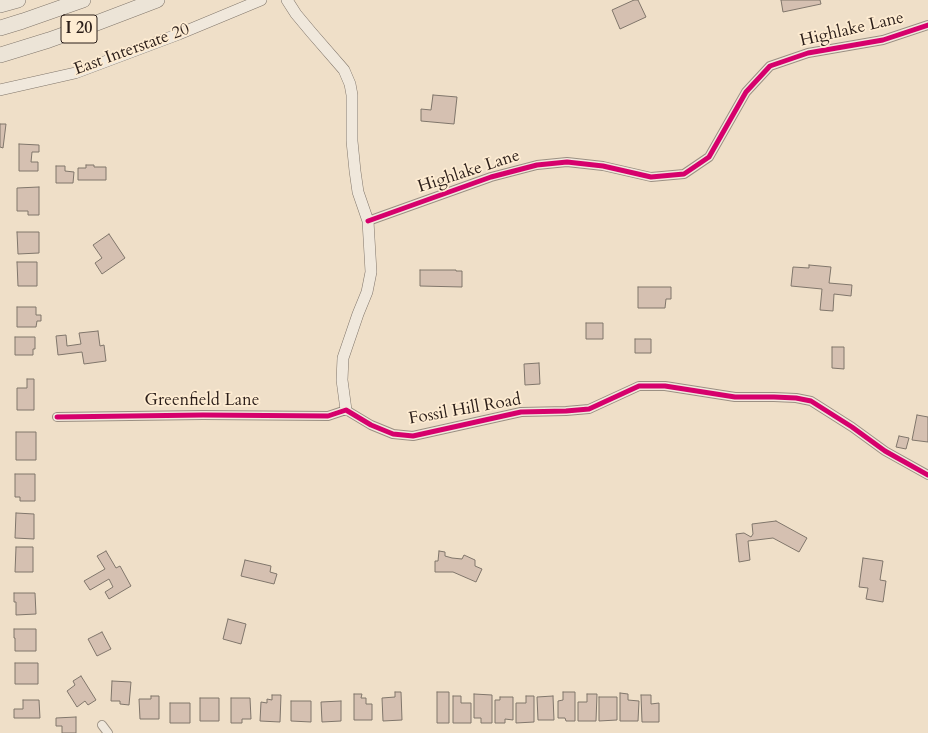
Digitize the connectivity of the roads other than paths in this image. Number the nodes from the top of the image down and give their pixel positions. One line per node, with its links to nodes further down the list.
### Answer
1 (18, 0): 6 (highway)
2 (83, 0): 8 (highway, I 20)
3 (157, 0): 9 (highway, I 20)
4 (260, 0): 10 (street, East Interstate 20)
5 (287, 0): 11 (street)
6 (0, 5)
7 (928, 25): 11 (street, Highlake Lane)
8 (0, 28)
9 (0, 55)
10 (0, 90)
11 (368, 221): 12 (street)
12 (346, 410): 13 (street, Greenfield Lane); 14 (street, Fossil Hill Road)
13 (57, 417)
14 (928, 475)
15 (102, 725): 16 (street)
16 (108, 733)

